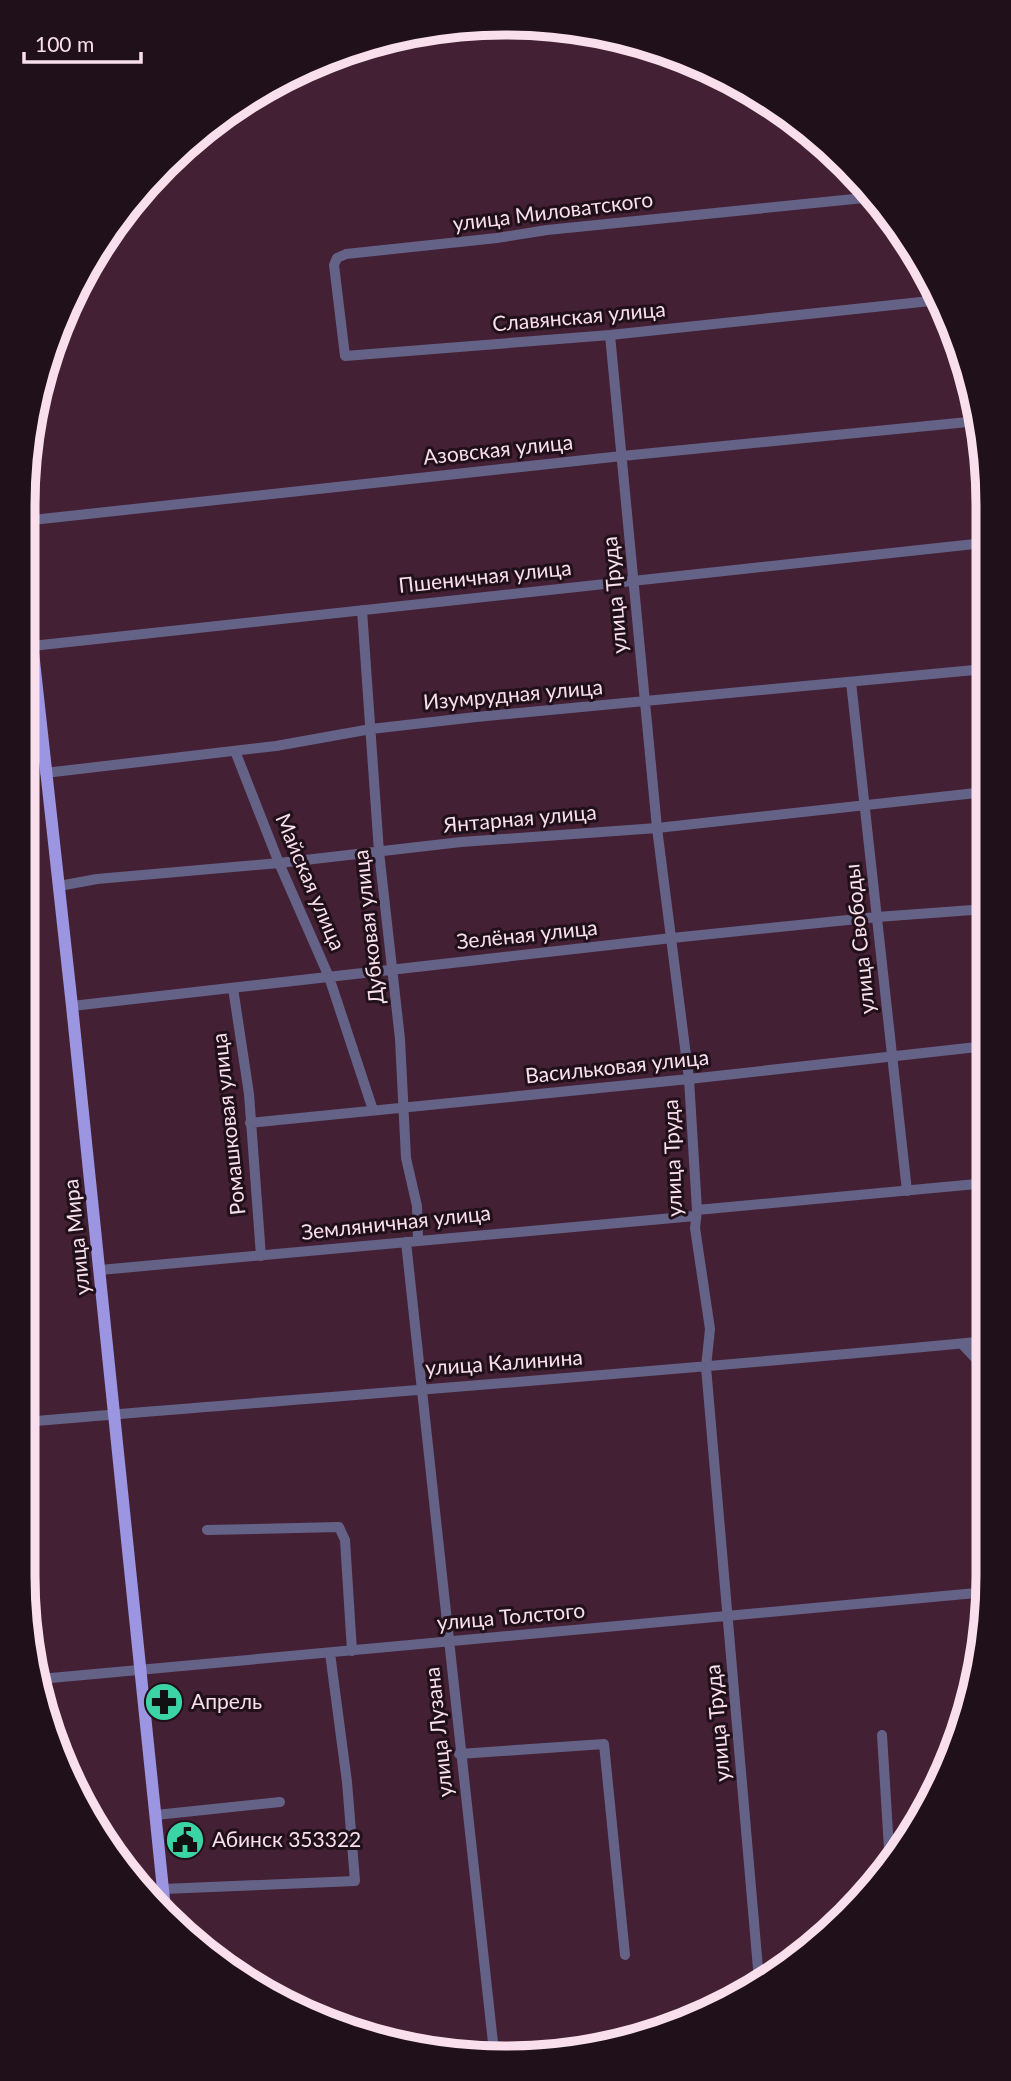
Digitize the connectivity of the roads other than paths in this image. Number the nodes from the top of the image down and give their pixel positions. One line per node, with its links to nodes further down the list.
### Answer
1 (862, 198): 4 (street, улица Миловатского)
2 (929, 301): 3 (street, Славянская улица)
3 (610, 335): 4 (street, Славянская улица); 6 (street, улица Труда)
4 (345, 356)
5 (968, 422): 6 (street, Азовская улица)
6 (622, 456): 7 (street, Азовская улица); 9 (street, улица Труда)
7 (35, 520)
8 (976, 544): 9 (street, Пшеничная улица)
9 (632, 581): 10 (street, Пшеничная улица); 15 (street, улица Труда)
10 (362, 610): 11 (street, Пшеничная улица); 16 (street, Дубковая улица)
11 (35, 646)
12 (976, 670): 14 (street, Изумрудная улица)
13 (35, 673): 18 (main road, улица Мира)
14 (851, 682): 15 (street, Изумрудная улица); 20 (street, улица Свободы)
15 (644, 702): 16 (street, Изумрудная улица); 21 (street, улица Труда)
16 (371, 729): 17 (street, Изумрудная улица); 22 (street, Дубковая улица)
17 (235, 751): 18 (street, Изумрудная улица); 23 (street, Майская улица)
18 (46, 773): 24 (main road, улица Мира)
19 (976, 793): 20 (street, Янтарная улица)
20 (865, 805): 21 (street, Янтарная улица); 26 (street, улица Свободы)
21 (657, 828): 22 (street, Янтарная улица); 27 (street, улица Труда)
22 (379, 852): 23 (street, Янтарная улица); 28 (street, Дубковая улица)
23 (279, 863): 24 (street, Янтарная улица); 29 (street, Майская улица)
24 (59, 886): 31 (main road, улица Мира)
25 (976, 910): 26 (street, Зелёная улица)
26 (877, 917): 27 (street, Зелёная улица); 33 (street, улица Свободы)
27 (672, 938): 28 (street, Зелёная улица); 34 (street, улица Труда)
28 (393, 970): 29 (street, Зелёная улица); 35 (street, Дубковая улица)
29 (329, 977): 30 (street, Зелёная улица); 36 (street, Майская улица)
30 (233, 988): 31 (street, Зелёная улица); 37 (street, Ромашковая улица)
31 (72, 1006): 44 (main road, улица Мира)
32 (976, 1047): 33 (street, Васильковая улица)
33 (891, 1056): 34 (street, Васильковая улица); 39 (street, улица Свободы)
34 (689, 1079): 35 (street, Васильковая улица); 40 (street, улица Труда)
35 (403, 1108): 36 (street, Васильковая улица); 41 (street, Дубковая улица)
36 (373, 1110): 37 (street, Васильковая улица)
37 (250, 1123): 43 (street, Ромашковая улица)
38 (976, 1184): 39 (street, Земляничная улица)
39 (907, 1191): 40 (street, Земляничная улица)
40 (696, 1213): 41 (street, Земляничная улица); 48 (street, улица Труда)
41 (418, 1240): 42 (street, Земляничная улица)
42 (406, 1242): 43 (street, Земляничная улица); 49 (street, улица Лузана)
43 (261, 1256): 44 (street, Земляничная улица)
44 (100, 1270): 50 (main road, улица Мира)
45 (976, 1342): 46 (street, улица Калинина)
46 (962, 1344): 47 (street); 48 (street, улица Калинина)
47 (976, 1359)
48 (706, 1367): 49 (street, улица Калинина); 54 (street, улица Труда)
49 (422, 1388): 50 (street, улица Калинина); 55 (street, улица Лузана)
50 (115, 1414): 51 (street, улица Калинина); 58 (main road, улица Мира)
51 (35, 1421)
52 (207, 1530): 56 (street)
53 (975, 1593): 54 (street, улица Толстого)
54 (729, 1615): 55 (street, улица Толстого); 68 (street, улица Труда)
55 (450, 1643): 56 (street, улица Толстого); 61 (street, улица Лузана)
56 (352, 1651): 57 (street, улица Толстого)
57 (330, 1653): 58 (street, улица Толстого); 65 (street)
58 (141, 1671): 59 (street, улица Толстого); 63 (main road, улица Мира)
59 (47, 1678)
60 (882, 1735): 64 (street)
61 (459, 1755): 67 (street); 69 (street, улица Лузана)
62 (280, 1802): 63 (street)
63 (156, 1815): 65 (main road, улица Мира)
64 (889, 1848)
65 (163, 1889): 66 (main road, улица Мира)
66 (164, 1899)
67 (625, 1955)
68 (758, 1972)
69 (493, 2046)

